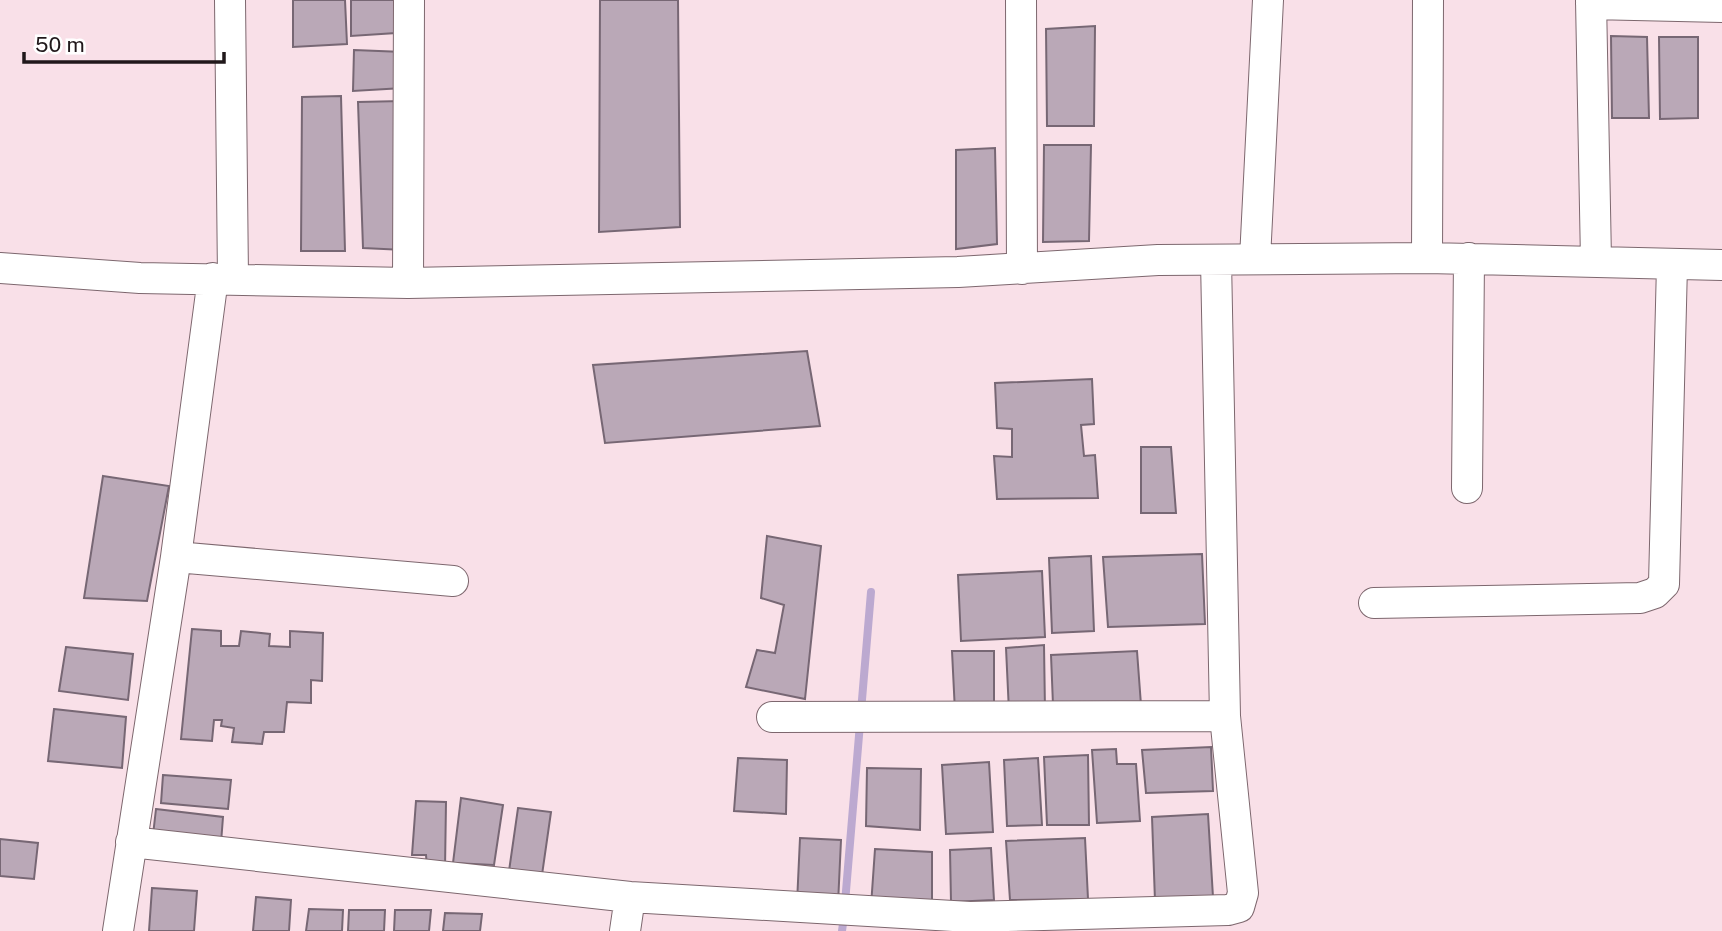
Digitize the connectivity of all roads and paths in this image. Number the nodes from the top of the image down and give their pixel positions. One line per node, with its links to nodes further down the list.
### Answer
1 (230, 0): 17 (street)
2 (409, 0): 18 (street)
3 (1021, 0): 16 (street)
4 (1268, 0): 10 (street)
5 (1428, 0): 8 (street)
6 (1591, 2): 7 (street); 12 (street)
7 (1722, 7)
8 (1427, 258): 9 (street); 10 (street)
9 (1469, 258): 12 (street); 19 (street)
10 (1255, 259): 11 (street)
11 (1216, 260): 16 (street); 23 (street)
12 (1596, 260): 13 (street)
13 (1672, 265): 14 (street); 22 (street)
14 (1722, 265)
15 (0, 268): 17 (street)
16 (1022, 269): 18 (street)
17 (223, 278): 18 (street); 20 (street)
18 (408, 284)
19 (1467, 488)
20 (176, 557): 21 (street); 25 (street)
21 (453, 582)
22 (1374, 603)
23 (1225, 716): 24 (street); 28 (street)
24 (772, 717)
25 (131, 842): 26 (street); 29 (street)
26 (630, 897): 27 (street); 30 (street)
27 (855, 920): 28 (street)
28 (1130, 921)
29 (118, 931)
30 (625, 931)

